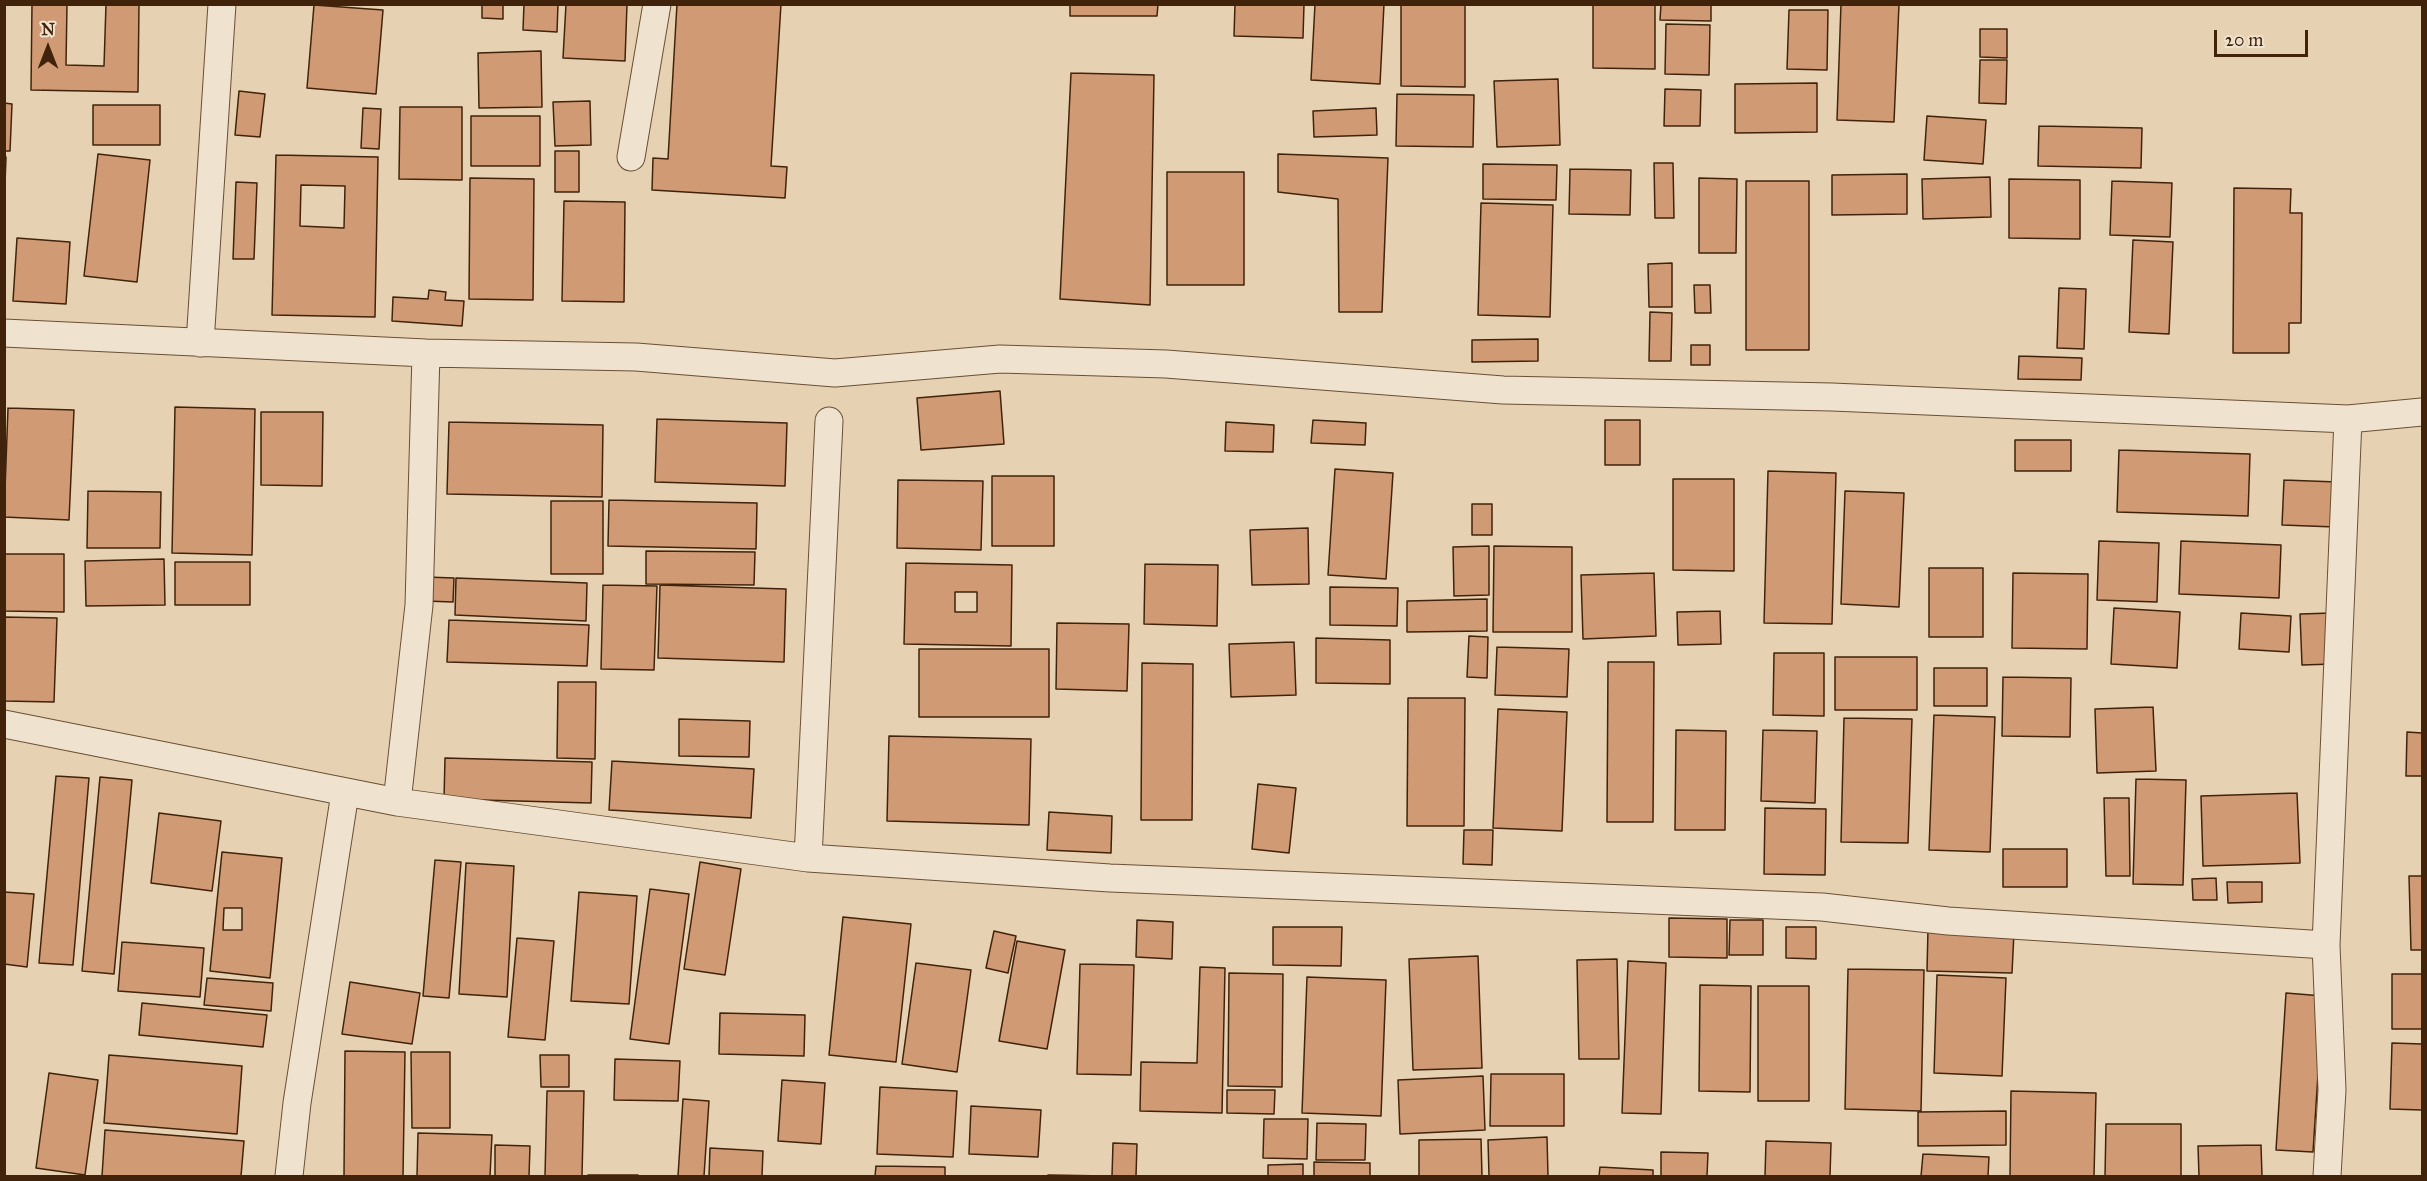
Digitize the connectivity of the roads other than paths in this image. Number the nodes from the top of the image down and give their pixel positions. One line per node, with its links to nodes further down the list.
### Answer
1 (222, 4): 5 (street)
2 (657, 4): 3 (street)
3 (631, 157)
4 (4, 333): 5 (street)
5 (200, 343): 6 (street)
6 (426, 353): 8 (street); 12 (street)
7 (2422, 412): 8 (street)
8 (2349, 419): 14 (street)
9 (829, 421): 13 (street)
10 (4, 724): 11 (street)
11 (345, 793): 12 (street); 15 (street)
12 (397, 802): 13 (street)
13 (808, 858): 14 (street)
14 (2326, 945): 16 (street)
15 (289, 1176)
16 (2327, 1176)

